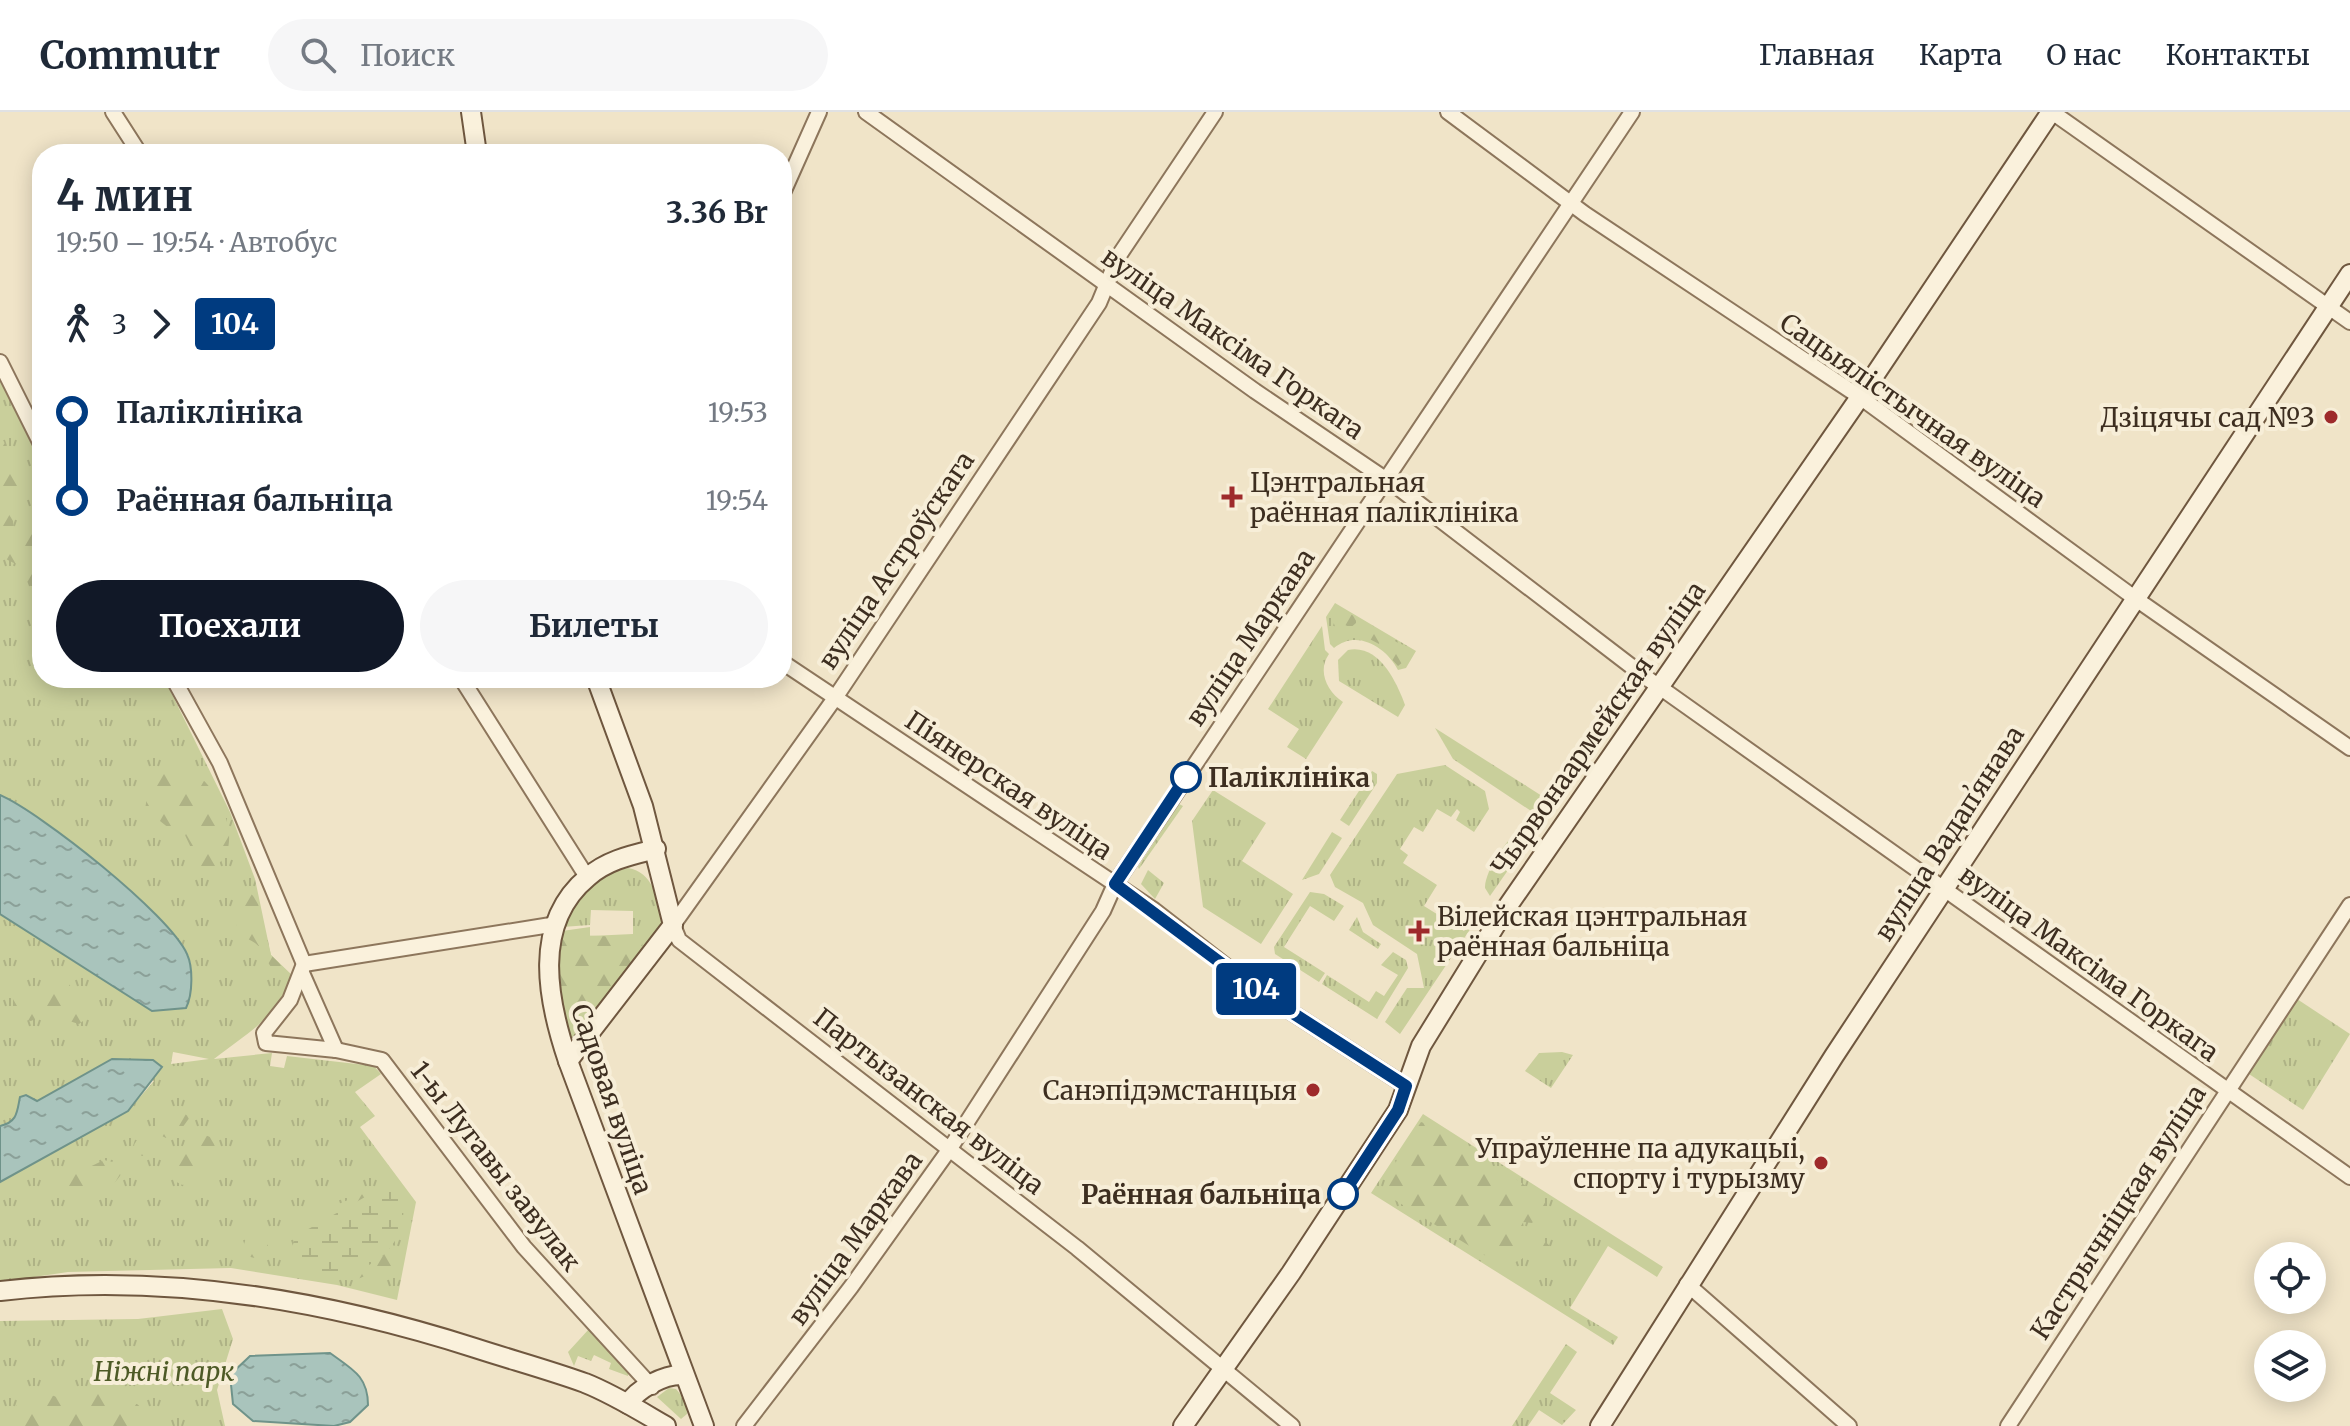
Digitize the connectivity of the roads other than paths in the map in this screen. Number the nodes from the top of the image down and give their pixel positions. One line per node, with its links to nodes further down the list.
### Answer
1 (113, 112): 9 (street)
2 (471, 112): 10 (main road)
3 (819, 112): 11 (street)
4 (866, 112): 14 (street, вуліца Максіма Горкага)
5 (1215, 112): 14 (street, вуліца Астроўскага)
6 (1448, 112): 12 (street, Сацыялістычная вуліца)
7 (1632, 112): 12 (street, вуліца Маркава)
8 (2052, 112): 15 (street); 18 (main road, Чырвонаармейская вуліца)
9 (134, 144)
10 (476, 144)
11 (792, 173)
12 (1570, 203): 18 (street, Сацыялістычная вуліца); 20 (street, вуліца Маркава)
13 (2350, 274): 15 (main road, вуліца Вадапʼянава)
14 (1106, 284): 20 (street, вуліца Максіма Горкага); 27 (street, вуліца Астроўскага)
15 (2328, 307): 16 (street); 21 (main road, вуліца Вадапʼянава)
16 (2350, 322)
17 (0, 362): 19 (street)
18 (1860, 397): 21 (street, Сацыялістычная вуліца); 23 (main road, Чырвонаармейская вуліца)
19 (32, 428)
20 (1385, 479): 23 (street, вуліца Максіма Горкага); 31 (street, вуліца Маркава)
21 (2136, 599): 28 (street, Сацыялістычная вуліца); 32 (main road, вуліца Вадапʼянава)
22 (792, 669): 27 (street, Піянерская вуліца)
23 (1659, 687): 32 (street, вуліца Максіма Горкага); 39 (main road, Чырвонаармейская вуліца)
24 (179, 688): 36 (street)
25 (467, 688): 30 (street)
26 (600, 688): 29 (main road, Партызанская вуліца)
27 (835, 698): 31 (street, Піянерская вуліца); 35 (street, вуліца Астроўскага)
28 (2350, 748)
29 (656, 849): 30 (main road); 35 (main road, Партызанская вуліца)
30 (587, 877): 34 (main road, Садовая вуліца)
31 (1115, 884): 39 (street, Піянерская вуліца); 41 (street, вуліца Маркава)
32 (1943, 888): 40 (street, вуліца Максіма Горкага); 43 (main road, вуліца Вадапʼянава)
33 (2350, 905): 40 (street, Кастрычніцкая вуліца)
34 (557, 924): 36 (street); 38 (main road, Садовая вуліца)
35 (673, 925): 38 (main road, вуліца Астроўскага); 41 (street, Партызанская вуліца)
36 (303, 968): 37 (street); 37 (street, 1-ы Лугавы завулак)
37 (336, 1050): 47 (street, 1-ы Лугавы завулак)
38 (568, 1061): 46 (main road, Садовая вуліца)
39 (1406, 1086): 45 (main road, Чырвонаармейская вуліца)
40 (2225, 1090): 42 (street, вуліца Максіма Горкага); 56 (street, Кастрычніцкая вуліца)
41 (949, 1150): 45 (street, Партызанская вуліца); 51 (street, вуліца Маркава)
42 (2350, 1177)
43 (1687, 1284): 54 (main road, вуліца Вадапʼянава); 55 (street)
44 (0, 1291): 48 (main road)
45 (1222, 1371): 52 (main road, Чырвонаармейская вуліца); 53 (street, Партызанская вуліца)
46 (683, 1375): 47 (main road); 50 (main road, Садовая вуліца)
47 (652, 1387): 48 (main road)
48 (628, 1404): 49 (main road)
49 (666, 1426)
50 (704, 1426)
51 (744, 1426)
52 (1183, 1426)
53 (1292, 1426)
54 (1600, 1426)
55 (1849, 1426)
56 (2008, 1426)

